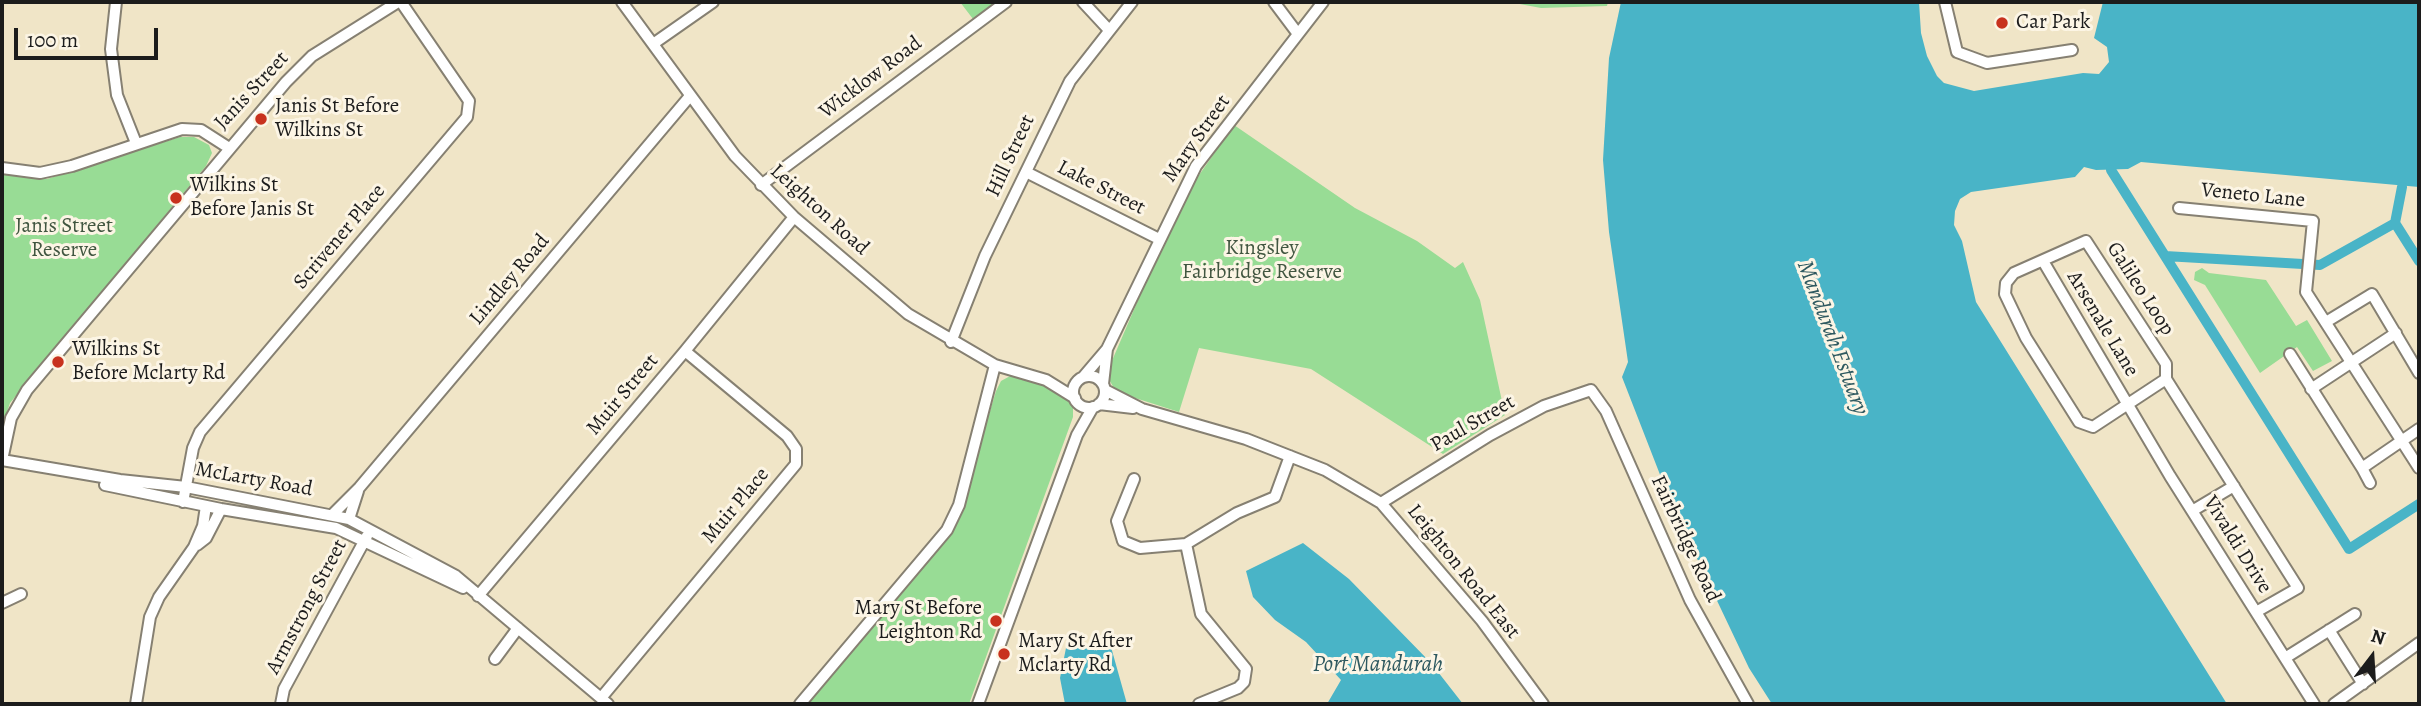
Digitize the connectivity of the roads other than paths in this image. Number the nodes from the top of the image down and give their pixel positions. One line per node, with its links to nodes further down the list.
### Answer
1 (116, 2): 16 (street)
2 (399, 2): 17 (street, Janis Street); 55 (street, Scrivener Place)
3 (622, 2): 13 (street, Leighton Road)
4 (713, 2): 13 (street)
5 (1006, 2): 20 (street, Wicklow Road)
6 (1083, 2): 11 (street)
7 (1132, 2): 11 (street, Hill Street)
8 (1274, 2): 12 (street)
9 (1323, 2): 12 (street, Mary Street)
10 (1945, 2): 14 (street)
11 (1109, 30): 19 (street, Hill Street)
12 (1298, 34): 23 (street, Mary Street)
13 (653, 44): 15 (street, Leighton Road)
14 (2072, 50)
15 (690, 96): 20 (street, Leighton Road); 56 (street, Lindley Road)
16 (136, 143): 17 (street, Janis Street); 18 (street, Janis Street)
17 (229, 148): 48 (street)
18 (2, 169)
19 (1026, 172): 23 (street, Lake Street); 27 (street, Hill Street)
20 (761, 185): 22 (street, Leighton Road)
21 (2179, 208): 25 (street, Veneto Lane)
22 (794, 216): 27 (street, Leighton Road); 29 (street, Muir Street)
23 (1158, 239): 28 (street, Mary Street)
24 (2043, 261): 35 (street, Galileo Loop); 42 (street, Arsenale Lane); 42 (street, Galileo Loop)
25 (2326, 322): 26 (street); 31 (street, Veneto Lane)
26 (2396, 333): 31 (street); 33 (street)
27 (951, 342): 32 (street, Leighton Road)
28 (1107, 349): 34 (street, Mary Street); 37 (street, Mary Street)
29 (685, 351): 68 (street, Muir Street); 78 (street, Muir Place)
30 (2290, 354): 38 (street)
31 (2351, 362): 38 (street); 46 (street, Veneto Lane)
32 (995, 365): 36 (street, Leighton Road); 81 (street)
33 (2419, 373)
34 (1081, 378): 36 (street, Leighton Road); 37 (street); 40 (street, Mary Street)
35 (2166, 379): 42 (street, Galileo Loop); 54 (street)
36 (1046, 380): 40 (street, Leighton Road)
37 (1104, 387): 41 (street, Mary Street); 43 (street, Leighton Road East)
38 (2311, 389): 50 (street)
39 (1591, 390): 59 (street, Paul Street); 85 (street, Fairbridge Road)
40 (1076, 400): 41 (street); 45 (street, Mary Street)
41 (1096, 405): 43 (street, Leighton Road East); 45 (street, Mary Street)
42 (2128, 406): 61 (street, Vivaldi Drive)
43 (1142, 409): 47 (street, Leighton Road East)
44 (2419, 429): 46 (street)
45 (1077, 435): 82 (street, Mary Street)
46 (2401, 442): 50 (street); 51 (street, Veneto Lane)
47 (1290, 456): 59 (street, Leighton Road East); 66 (street)
48 (2, 460): 55 (street, McLarty Road)
49 (2, 466): 58 (street, McLarty Road)
50 (2362, 468): 53 (street)
51 (2419, 468)
52 (1134, 479): 66 (street)
53 (2370, 483)
54 (2234, 486): 61 (street); 70 (street)
55 (186, 487): 57 (street, McLarty Road); 58 (street, Scrivener Place)
56 (359, 488): 62 (street, Lindley Road); 62 (street, Lindley Road)
57 (217, 493): 60 (street); 62 (street, McLarty Road)
58 (183, 502): 60 (street, McLarty Road)
59 (1381, 503): 84 (street, Leighton Road East)
60 (213, 508): 63 (street, McLarty Road); 79 (street)
61 (2192, 511): 70 (street, Vivaldi Drive)
62 (341, 516): 63 (street); 64 (street, McLarty Road)
63 (336, 528): 65 (street, McLarty Road)
64 (371, 529): 65 (street, Armstrong Street); 68 (street, McLarty Road)
65 (365, 540): 68 (street, McLarty Road); 80 (street, Armstrong Street)
66 (1186, 544): 83 (street)
67 (22, 594): 69 (street)
68 (478, 596): 72 (street, McLarty Road)
69 (2, 603)
70 (2256, 612): 75 (street, Vivaldi Drive)
71 (2356, 614): 73 (street)
72 (519, 628): 76 (street); 78 (street, McLarty Road)
73 (2329, 630): 75 (street); 77 (street)
74 (2419, 643): 77 (street)
75 (2285, 658): 86 (street, Vivaldi Drive)
76 (495, 659)
77 (2363, 684): 87 (street)
78 (605, 701)
79 (136, 704)
80 (281, 704)
81 (800, 704)
82 (978, 704)
83 (1199, 704)
84 (1543, 704)
85 (1748, 704)
86 (2314, 704)
87 (2334, 704)

